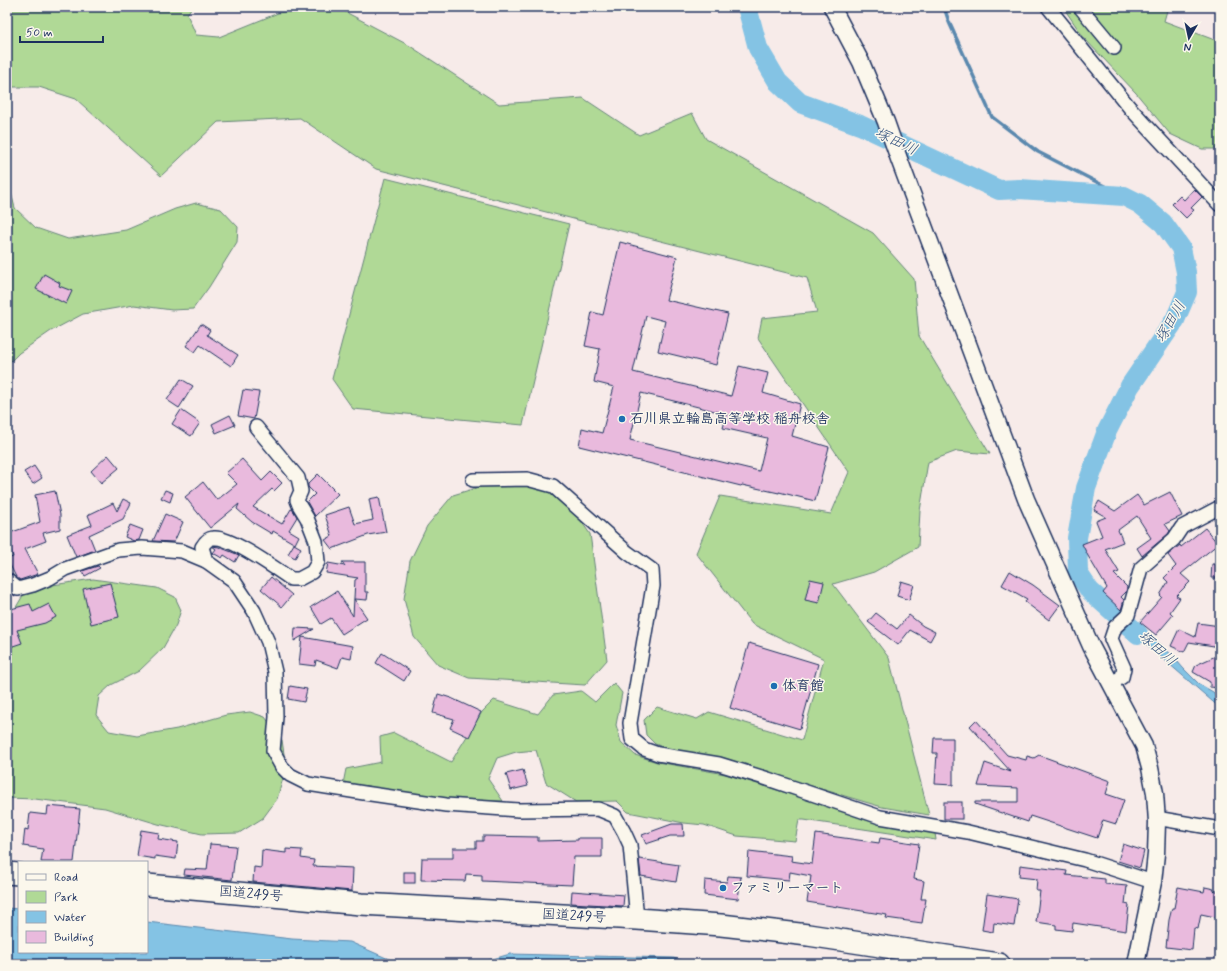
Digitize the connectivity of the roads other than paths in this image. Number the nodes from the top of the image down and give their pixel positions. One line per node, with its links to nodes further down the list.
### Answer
1 (833, 7): 11 (street)
2 (1048, 7): 5 (street)
3 (1080, 7): 4 (street)
4 (1114, 48)
5 (1220, 206)
6 (256, 427): 9 (street)
7 (473, 480): 16 (street)
8 (1220, 508): 11 (street)
9 (206, 561): 10 (street); 18 (street)
10 (7, 580)
11 (1111, 683): 12 (street)
12 (1156, 818): 13 (street); 16 (street)
13 (1220, 829)
14 (7, 873): 15 (highway)
15 (18, 874)
16 (1153, 882): 20 (street)
17 (148, 885): 18 (highway, 国道249号)
18 (637, 919): 19 (highway, 国道249号)
19 (999, 964)
20 (1136, 964)

